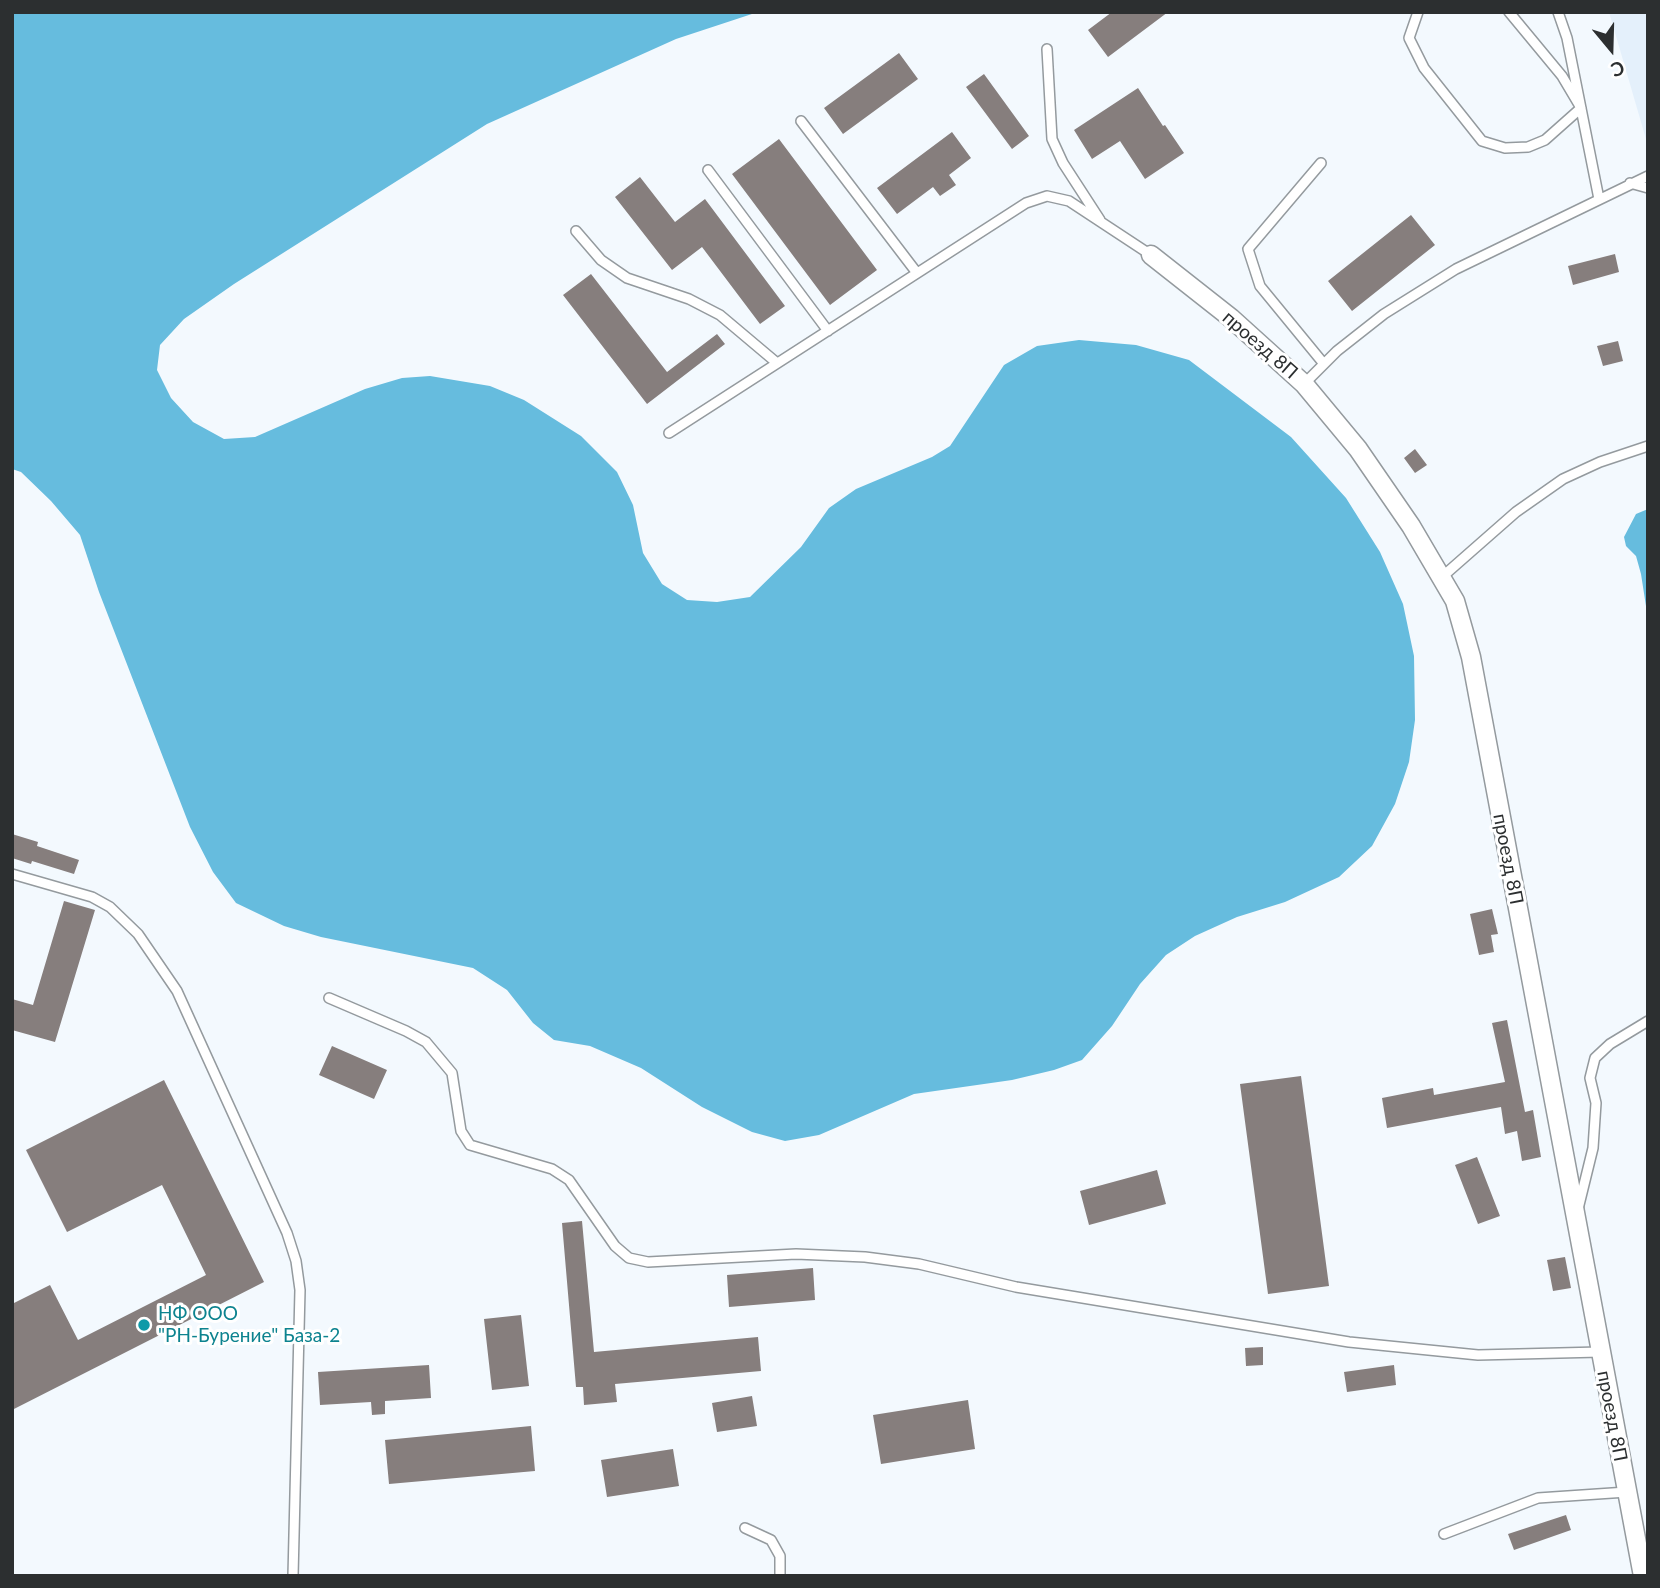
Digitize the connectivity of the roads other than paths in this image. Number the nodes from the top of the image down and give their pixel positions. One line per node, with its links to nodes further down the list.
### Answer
1 (1418, 12): 5 (lane)
2 (1509, 12): 5 (lane)
3 (1558, 12): 5 (lane)
4 (1047, 49): 13 (lane)
5 (1581, 108): 12 (lane)
6 (802, 121): 16 (lane)
7 (1321, 163): 19 (lane)
8 (708, 170): 17 (lane)
9 (1648, 176): 10 (lane)
10 (1630, 183): 11 (lane); 12 (lane)
11 (1648, 188)
12 (1599, 198): 19 (lane)
13 (1103, 224): 15 (lane); 16 (lane)
14 (576, 231): 18 (lane)
15 (1151, 255): 20 (street, проезд 8П)
16 (917, 273): 17 (lane)
17 (828, 331): 18 (lane)
18 (777, 363): 21 (lane)
19 (1324, 364): 20 (lane)
20 (1304, 384): 23 (street, проезд 8П)
21 (669, 433)
22 (1648, 446): 23 (lane)
23 (1442, 577): 27 (street, проезд 8П)
24 (12, 874): 32 (lane)
25 (329, 999): 28 (lane)
26 (1648, 1021): 27 (lane)
27 (1576, 1221): 28 (street, проезд 8П)
28 (1600, 1352): 29 (street, проезд 8П)
29 (1627, 1492): 31 (lane); 34 (street, проезд 8П)
30 (745, 1528): 33 (lane)
31 (1444, 1534)
32 (293, 1576)
33 (780, 1576)
34 (1643, 1576)

